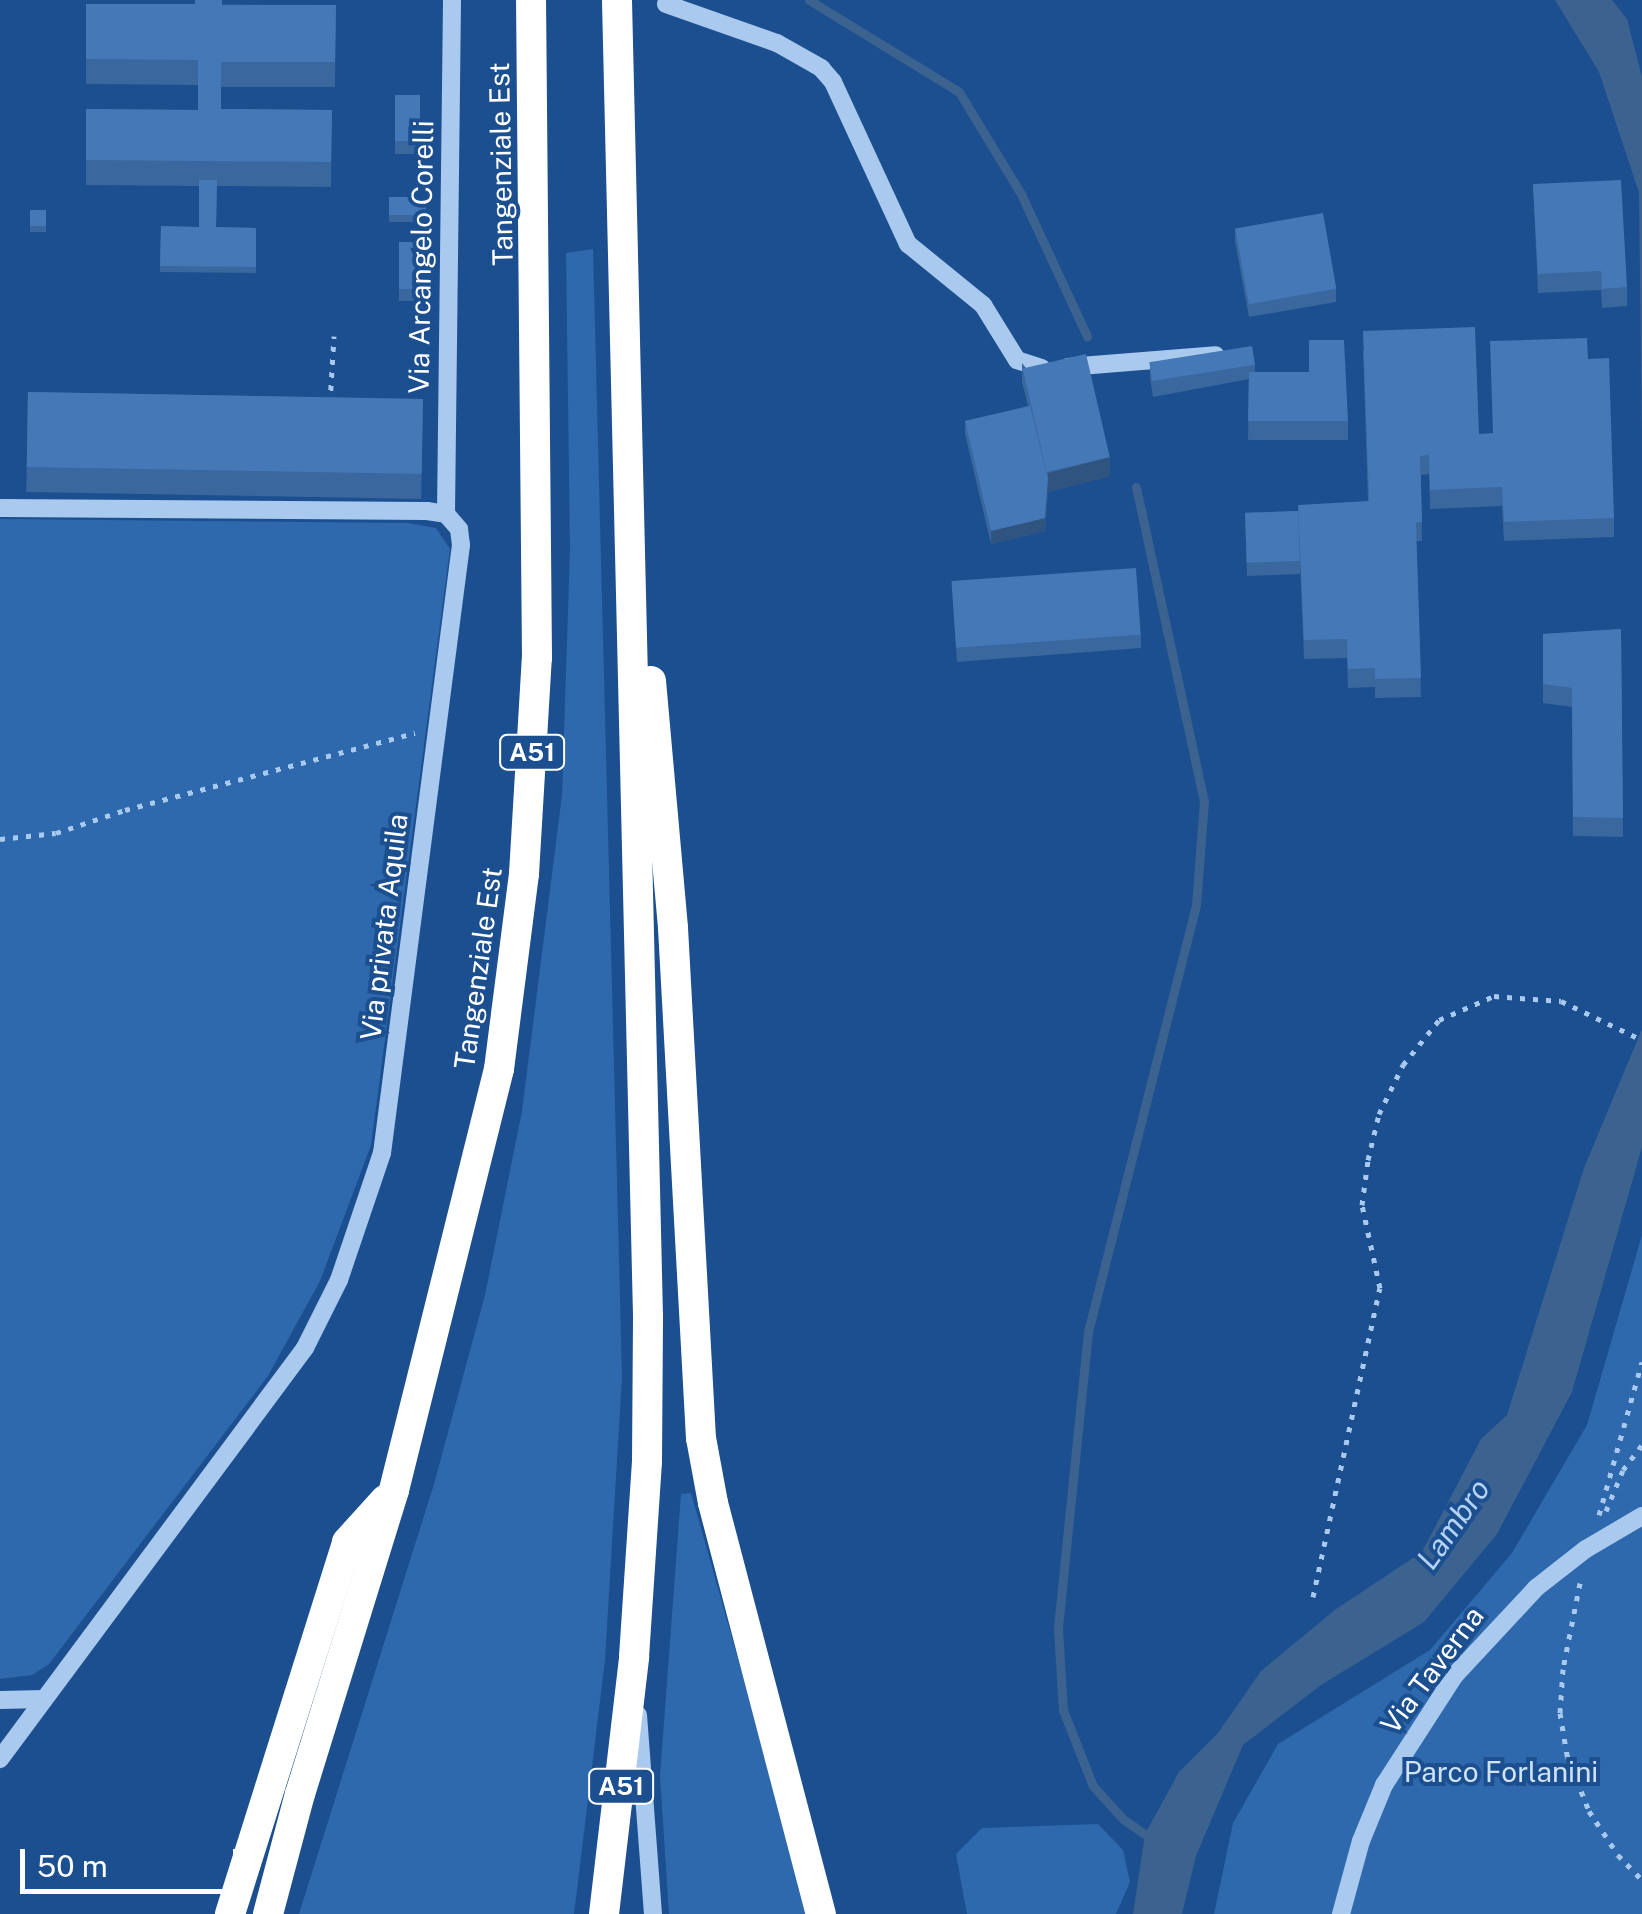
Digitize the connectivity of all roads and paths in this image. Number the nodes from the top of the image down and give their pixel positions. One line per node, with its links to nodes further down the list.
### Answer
1 (452, 0): 10 (street, Via Arcangelo Corelli)
2 (531, 0): 16 (highway, Tangenziale Est / A51)
3 (617, 0): 7 (highway, A51)
4 (666, 4): 6 (street)
5 (334, 336): 8 (path)
6 (1230, 353)
7 (626, 404): 20 (highway, A51); 29 (highway)
8 (330, 420)
9 (0, 508): 10 (street)
10 (446, 514): 11 (street, Via privata Aquila)
11 (438, 727): 12 (path); 21 (street, Via privata Aquila)
12 (0, 839)
13 (1642, 1040): 19 (path)
14 (1642, 1362): 18 (path)
15 (1642, 1446): 18 (path)
16 (394, 1490): 25 (highway); 26 (highway, Tangenziale Est / A51)
17 (1642, 1516): 18 (street, Via Taverna)
18 (1586, 1549): 24 (path); 30 (street, Via Taverna)
19 (1312, 1597)
20 (634, 1657): 27 (highway, A51); 28 (street)
21 (44, 1698): 22 (street); 23 (street, Via privata Aquila)
22 (0, 1700)
23 (0, 1759)
24 (1642, 1880)
25 (230, 1914)
26 (268, 1914)
27 (604, 1914)
28 (653, 1914)
29 (821, 1914)
30 (1341, 1914)

